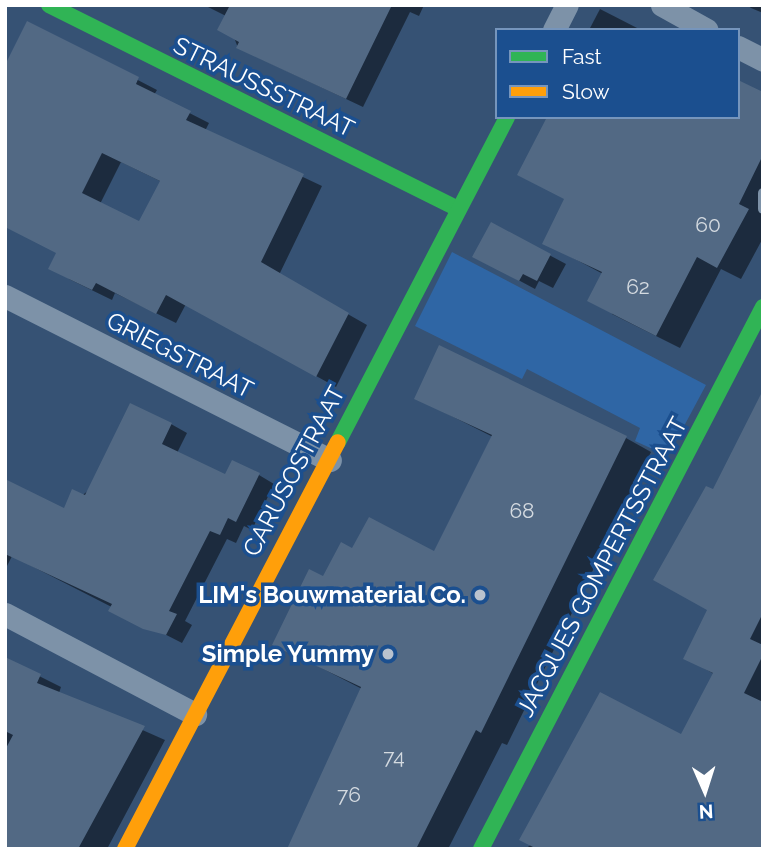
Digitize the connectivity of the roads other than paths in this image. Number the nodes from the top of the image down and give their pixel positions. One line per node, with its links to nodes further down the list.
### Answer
1 (49, 5): 10 (street, STRAUSSSTRAAT)
2 (567, 5): 4 (street)
3 (662, 5): 5 (street)
4 (555, 28)
5 (703, 28)
6 (740, 48): 7 (street)
7 (763, 60)
8 (506, 119): 10 (street, CARUSOSTRAAT)
9 (763, 193): 11 (lane)
10 (458, 209): 14 (street, CARUSOSTRAAT)
11 (763, 209)
12 (5, 296): 14 (street, GRIEGSTRAAT)
13 (763, 307): 18 (street, JACQUES GOMPERTSSTRAAT)
14 (330, 460): 16 (street, CARUSOSTRAAT)
15 (5, 614): 16 (street)
16 (195, 714): 17 (street, CARUSOSTRAAT)
17 (125, 849)
18 (481, 849)

